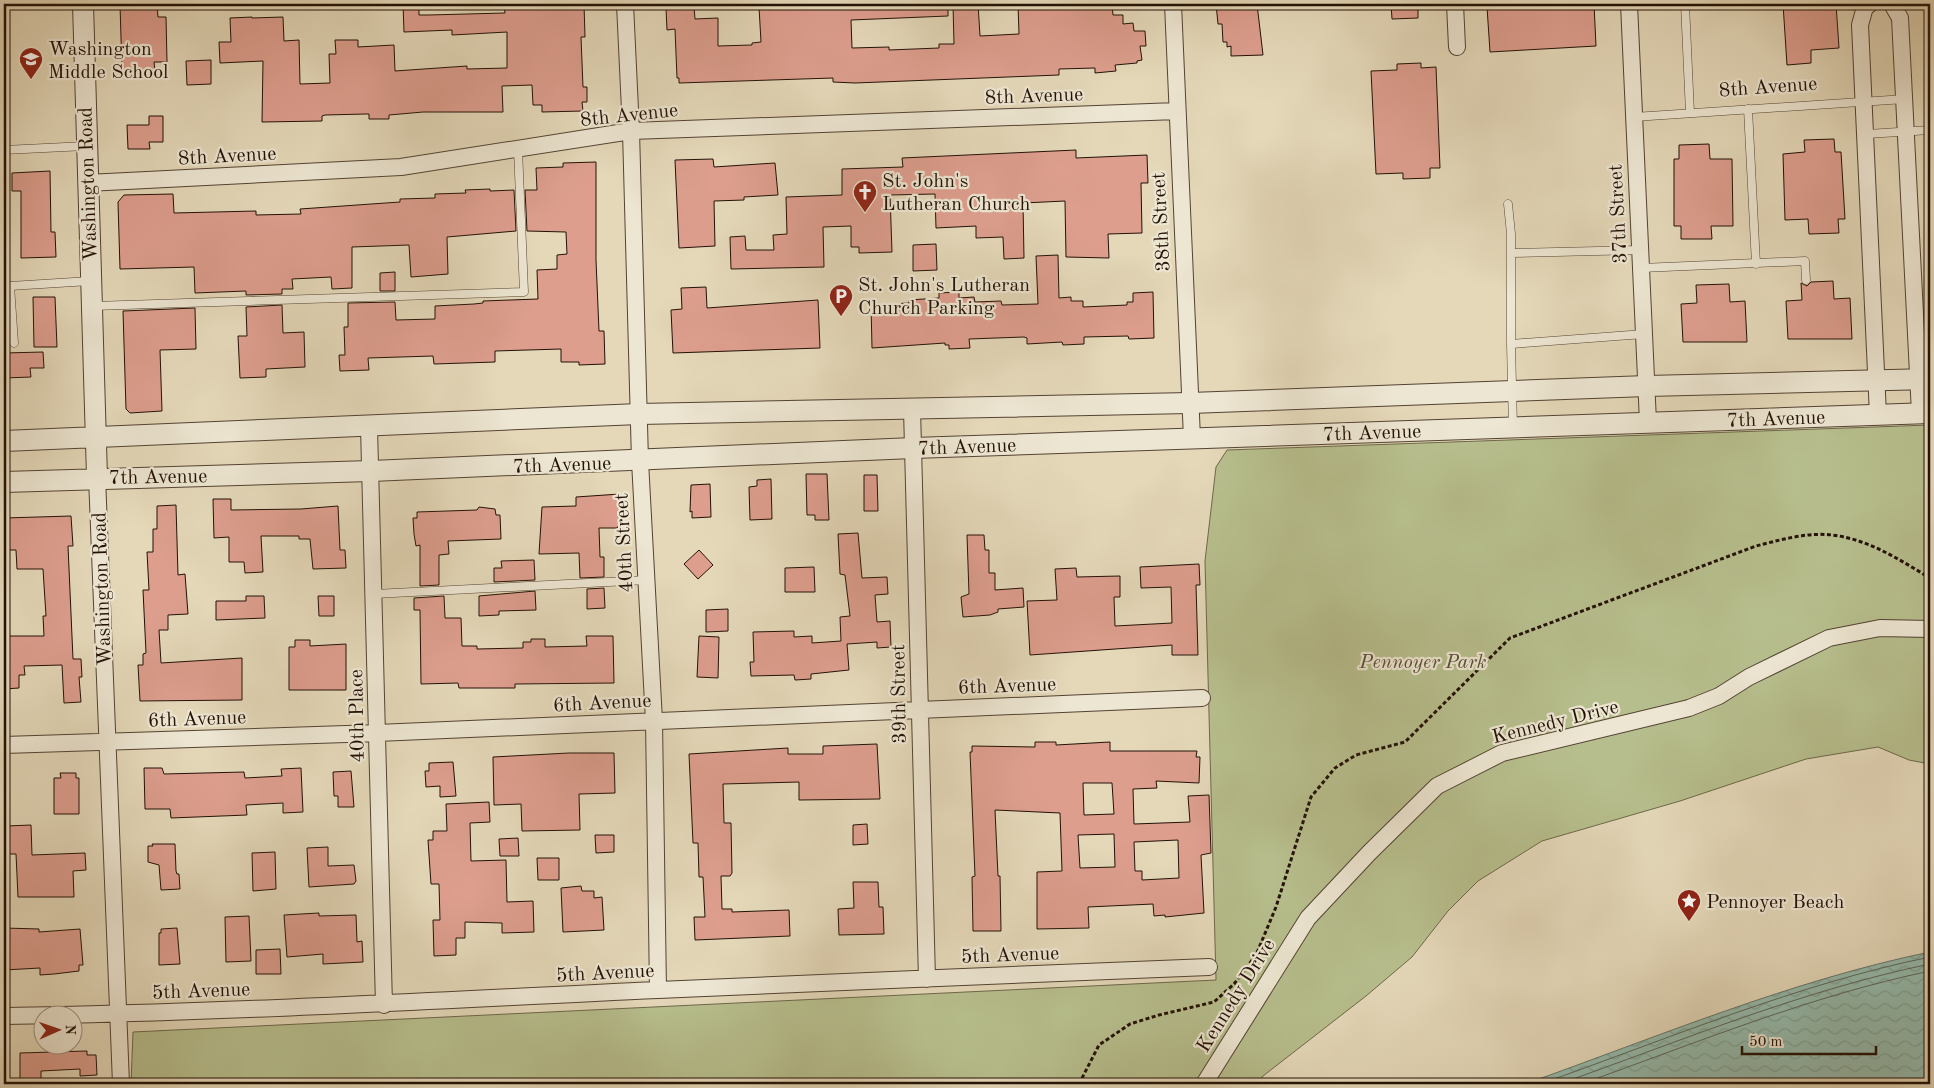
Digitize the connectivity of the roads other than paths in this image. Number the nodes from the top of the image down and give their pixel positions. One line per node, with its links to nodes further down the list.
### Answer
1 (83, 4): 21 (street, Washington Road)
2 (625, 4): 3 (lane); 18 (street, 40th Street)
3 (653, 4)
4 (1173, 4): 14 (street, 38th Street)
5 (1455, 4): 10 (street)
6 (1628, 4): 16 (street, 37th Street)
7 (1685, 4): 15 (lane)
8 (1870, 4): 12 (street)
9 (1892, 4): 11 (street)
10 (1457, 47)
11 (1905, 100): 12 (lane, 8th Avenue); 19 (street)
12 (1866, 101): 13 (lane, 8th Avenue); 20 (street)
13 (1748, 109): 15 (lane, 8th Avenue); 28 (lane)
14 (1177, 111): 18 (street, 8th Avenue); 40 (street, 38th Street)
15 (1690, 113): 16 (lane, 8th Avenue)
16 (1634, 117): 26 (street, 37th Street)
17 (1930, 130): 19 (lane)
18 (631, 131): 22 (street, 8th Avenue); 43 (street, 40th Street)
19 (1907, 131): 20 (lane); 36 (street)
20 (1867, 134): 37 (street)
21 (86, 146): 23 (lane); 24 (street, Washington Road)
22 (518, 149): 24 (street, 8th Avenue); 32 (lane)
23 (4, 150)
24 (87, 183): 31 (street, Washington Road)
25 (1508, 204): 27 (lane)
26 (1640, 250): 27 (lane); 29 (street, 37th Street)
27 (1511, 253): 35 (lane)
28 (1756, 264): 29 (lane); 30 (lane)
29 (1641, 268): 33 (street, 37th Street)
30 (1806, 280)
31 (90, 281): 32 (street, Washington Road); 34 (lane)
32 (91, 306): 49 (street, Washington Road)
33 (1644, 334): 35 (lane); 38 (street, 37th Street)
34 (14, 343)
35 (1511, 344): 39 (lane)
36 (1924, 379): 37 (street, 7th Avenue); 42 (street)
37 (1877, 382): 38 (street, 7th Avenue); 44 (street)
38 (1646, 386): 39 (street, 7th Avenue); 45 (street, 37th Street)
39 (1512, 391): 40 (street, 7th Avenue); 47 (lane)
40 (1190, 403): 41 (street, 7th Avenue); 48 (street, 38th Street)
41 (912, 409): 43 (street, 7th Avenue); 51 (street, 39th Street)
42 (1925, 413): 44 (street, 7th Avenue)
43 (639, 414): 46 (street, 7th Avenue); 52 (street, 40th Street)
44 (1878, 414): 45 (street, 7th Avenue)
45 (1648, 422): 47 (street, 7th Avenue)
46 (370, 427): 49 (street, 7th Avenue); 53 (street, 40th Place)
47 (1513, 427): 48 (street, 7th Avenue)
48 (1192, 438): 51 (street, 7th Avenue)
49 (96, 439): 50 (street, 7th Avenue); 54 (street, Washington Road)
50 (4, 441)
51 (913, 448): 52 (street, 7th Avenue); 60 (street, 39th Street)
52 (640, 461): 53 (street, 7th Avenue); 56 (street, 40th Street)
53 (371, 471): 54 (street, 7th Avenue); 57 (street, 40th Place)
54 (97, 477): 55 (street, 7th Avenue); 63 (street, Washington Road)
55 (4, 482)
56 (647, 580): 57 (lane); 61 (street, 40th Street)
57 (374, 594): 62 (street, 40th Place)
58 (1930, 629): 72 (street, Kennedy Drive)
59 (1202, 698): 60 (street, 6th Avenue)
60 (920, 710): 61 (street, 6th Avenue); 66 (street, 39th Street)
61 (654, 721): 62 (street, 6th Avenue); 67 (street, 40th Street)
62 (377, 733): 63 (street, 6th Avenue); 68 (street, 40th Place)
63 (106, 743): 64 (street, 6th Avenue); 69 (street, Washington Road)
64 (4, 745)
65 (1209, 967): 66 (street, 5th Avenue)
66 (926, 979): 67 (street, 5th Avenue)
67 (658, 990): 68 (street, 5th Avenue)
68 (384, 1005): 69 (street, 5th Avenue)
69 (117, 1014): 70 (street, 5th Avenue); 71 (street, Washington Road)
70 (4, 1016)
71 (121, 1084)
72 (1204, 1084)

